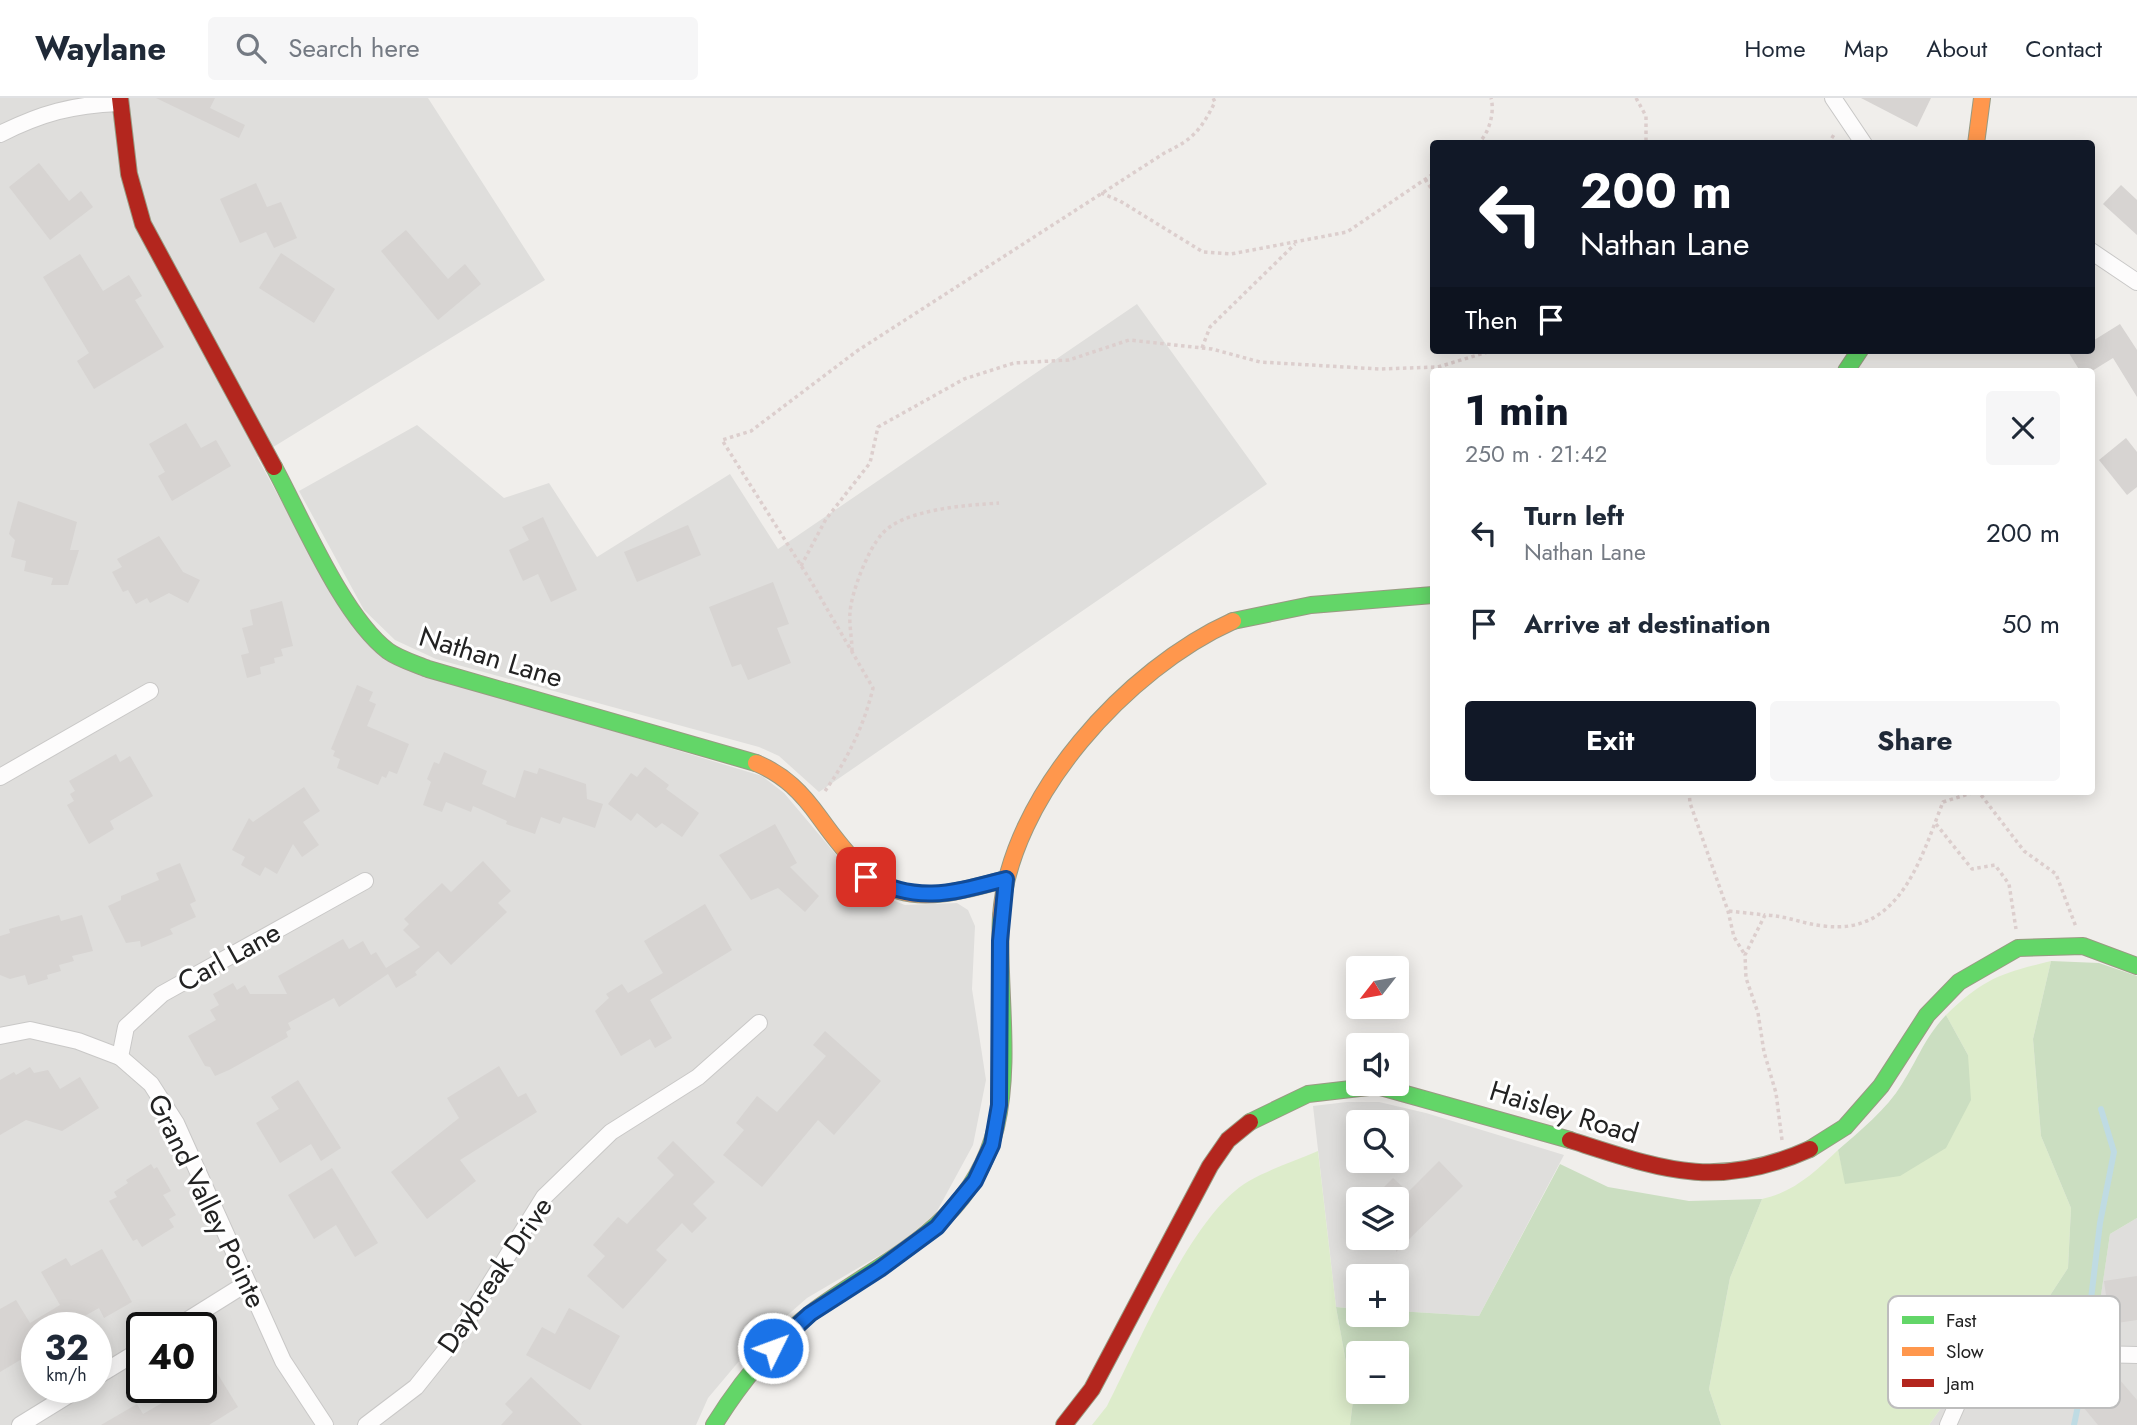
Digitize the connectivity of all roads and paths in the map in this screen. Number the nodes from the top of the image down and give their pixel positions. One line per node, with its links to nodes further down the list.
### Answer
1 (1213, 98): 15 (path)
2 (1491, 98): 8 (path)
3 (1636, 98): 9 (path)
4 (1833, 98): 10 (street)
5 (1982, 98): 11 (street)
6 (119, 100): 7 (street); 30 (street, Nathan Lane)
7 (0, 134)
8 (1482, 140)
9 (1646, 140)
10 (1861, 140)
11 (1977, 140)
12 (1430, 176): 13 (path)
13 (1425, 179): 14 (path); 16 (path)
14 (1430, 186)
15 (1101, 193): 16 (path); 22 (path)
16 (1297, 243): 19 (path)
17 (2095, 254): 18 (street)
18 (2137, 282)
19 (1202, 348): 20 (path); 22 (path)
20 (1481, 354)
21 (999, 503): 24 (path)
22 (801, 566): 24 (path)
23 (1430, 595): 32 (street)
24 (853, 653): 30 (path)
25 (150, 691): 26 (street)
26 (0, 777)
27 (1690, 795): 34 (path)
28 (1965, 795): 31 (path)
29 (1981, 795): 36 (path)
30 (812, 807): 32 (street, Nathan Lane)
31 (1935, 823): 35 (path); 37 (path)
32 (1006, 879): 51 (street)
33 (365, 881): 42 (street, Carl Lane)
34 (1728, 911): 35 (path); 38 (path)
35 (1765, 915): 38 (path)
36 (2083, 946): 37 (street, Haisley Road); 39 (street, Haisley Road)
37 (2018, 948): 43 (street, Haisley Road)
38 (1745, 955): 43 (path)
39 (2137, 966)
40 (759, 1023): 50 (street, Daybreak Drive)
41 (0, 1036): 42 (street, Grand Valley Pointe)
42 (120, 1057): 44 (street, Grand Valley Pointe)
43 (1784, 1160): 52 (street, Haisley Road)
44 (247, 1283): 45 (street); 49 (street, Grand Valley Pointe)
45 (201, 1312)
46 (55, 1403): 48 (street)
47 (1955, 1408): 53 (street)
48 (20, 1425)
49 (325, 1425)
50 (366, 1425)
51 (714, 1425)
52 (1064, 1425)
53 (1948, 1425)

